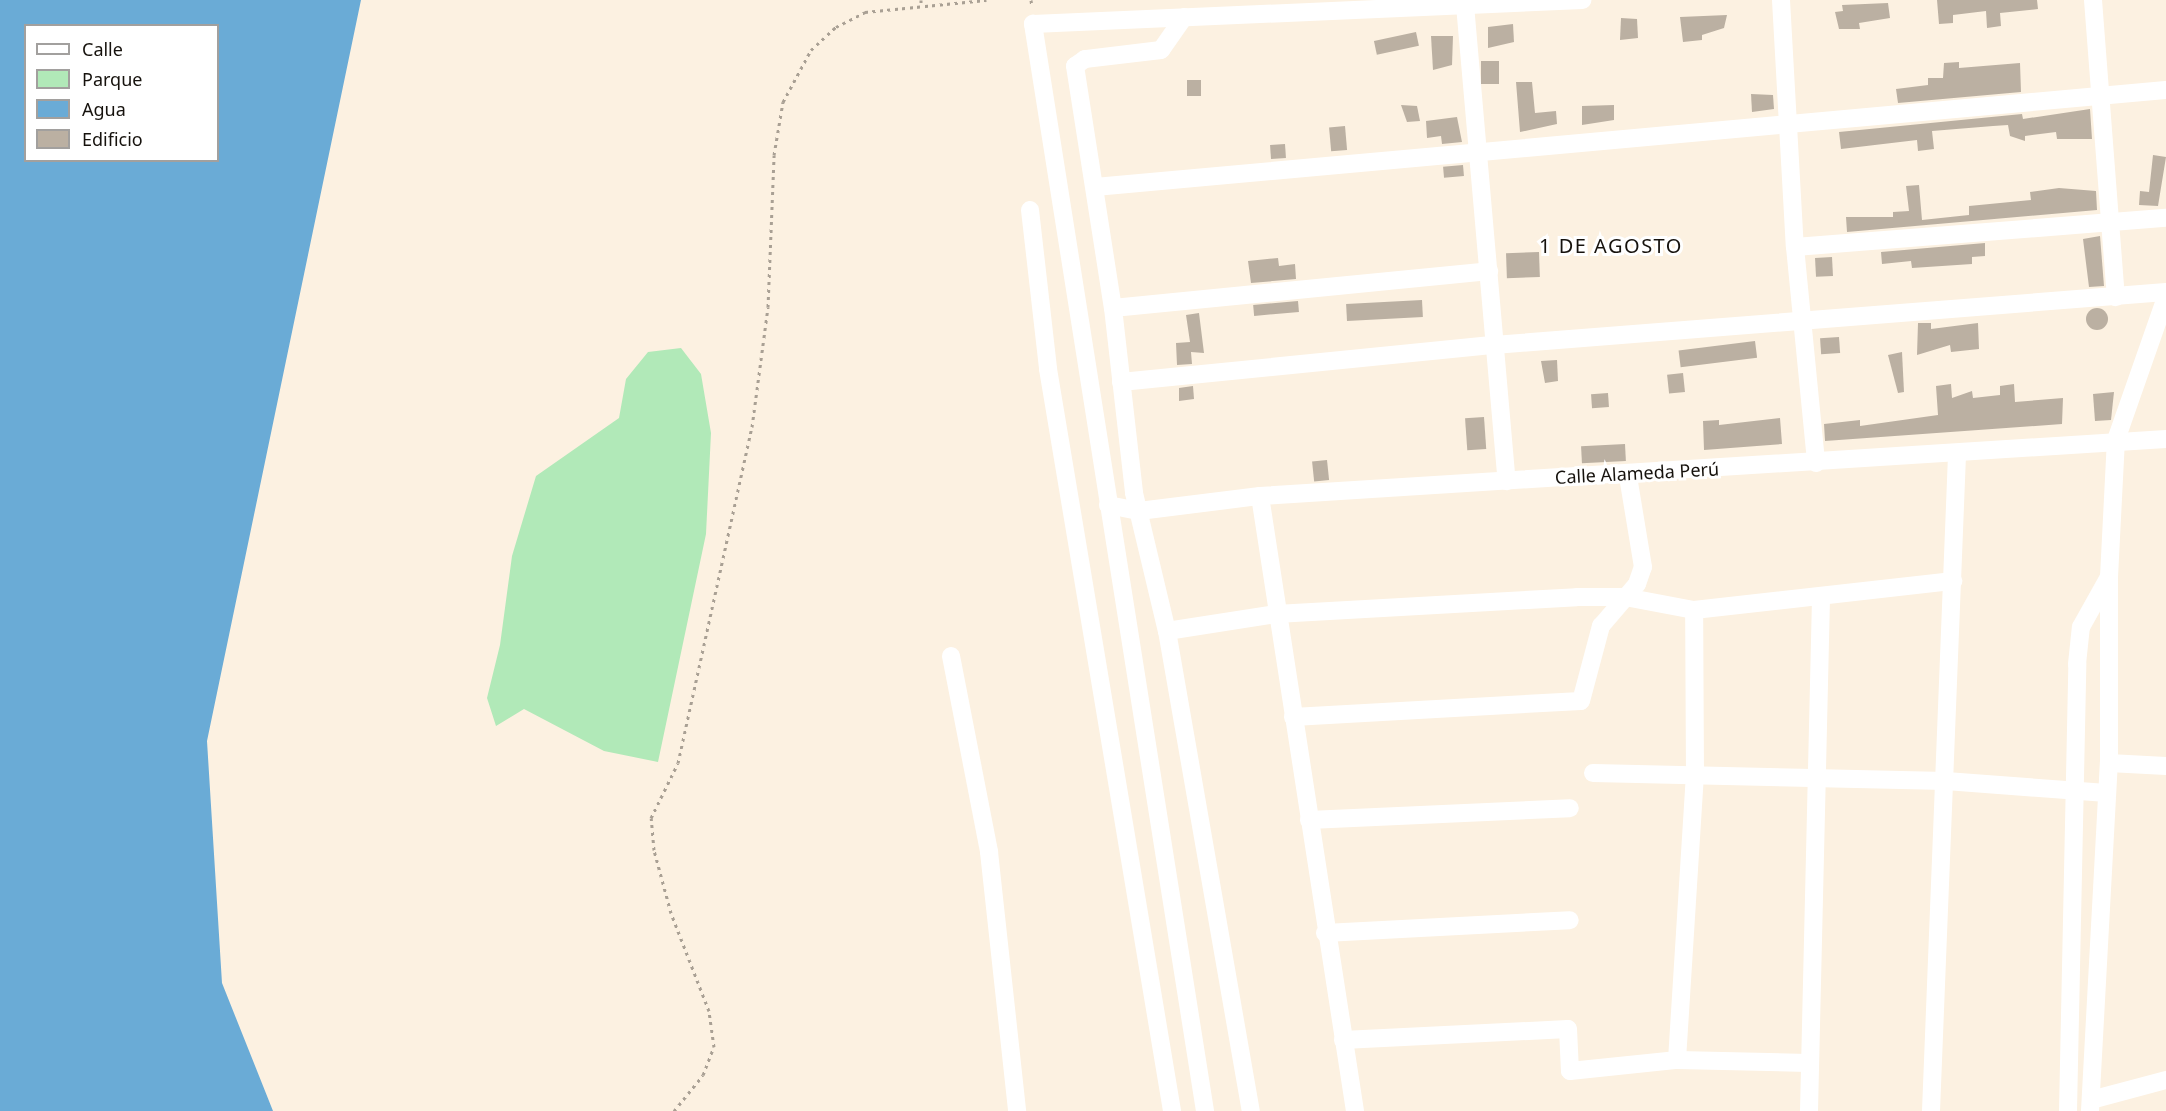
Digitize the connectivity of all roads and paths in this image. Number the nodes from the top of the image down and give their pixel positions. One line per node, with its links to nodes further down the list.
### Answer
1 (921, 0): 7 (path)
2 (986, 0): 7 (path)
3 (1582, 0): 6 (street)
4 (1781, 0): 11 (street)
5 (2093, 0): 10 (street)
6 (1465, 5): 8 (street); 12 (street)
7 (921, 6): 61 (path)
8 (1184, 17): 13 (street); 33 (street)
9 (2166, 90): 10 (street)
10 (2100, 96): 11 (street); 16 (street)
11 (1787, 122): 12 (street); 17 (street)
12 (1478, 149): 13 (street); 18 (street)
13 (1095, 187): 22 (street)
14 (1030, 210): 63 (street)
15 (2166, 218): 16 (street)
16 (2110, 222): 17 (street); 20 (street)
17 (1795, 247): 23 (street)
18 (1489, 271): 22 (street); 24 (street)
19 (2166, 292): 20 (street)
20 (2116, 297): 23 (street)
21 (2166, 297): 26 (street)
22 (1113, 308): 25 (street)
23 (1805, 322): 24 (street); 29 (street)
24 (1494, 345): 25 (street); 31 (street)
25 (1121, 382): 34 (street)
26 (2116, 440): 27 (street, Calle Alameda Perú); 28 (street, Calle Alameda Perú); 35 (street)
27 (2166, 440)
28 (1958, 454): 29 (street, Calle Alameda Perú); 36 (street)
29 (1816, 463): 30 (street, Calle Alameda Perú)
30 (1628, 476): 31 (street, Calle Alameda Perú); 37 (street)
31 (1507, 481): 32 (street, Calle Alameda Perú)
32 (1260, 496): 34 (street, Calle Alameda Perú); 40 (street)
33 (1108, 505): 34 (street, Calle Alameda Perú); 64 (street)
34 (1139, 511): 41 (street)
35 (2109, 577): 44 (street); 50 (street)
36 (1953, 581): 38 (street); 49 (street)
37 (1625, 597): 39 (street); 40 (street); 43 (street)
38 (1821, 597): 39 (street); 48 (street)
39 (1694, 610): 47 (street)
40 (1276, 614): 41 (street); 43 (street)
41 (1167, 631): 65 (street)
42 (951, 656): 62 (street)
43 (1293, 717): 53 (street)
44 (2109, 763): 45 (street); 51 (street)
45 (2166, 766)
46 (1593, 773): 47 (street)
47 (1695, 776): 48 (street); 57 (street)
48 (1815, 780): 49 (street); 58 (street)
49 (1946, 781): 50 (street); 68 (street)
50 (2072, 788): 51 (street); 69 (street)
51 (2107, 793): 60 (street)
52 (1570, 808): 53 (street)
53 (1309, 820): 55 (street)
54 (1570, 920): 55 (street)
55 (1325, 933): 56 (street)
56 (1343, 1041): 57 (street); 66 (street)
57 (1677, 1060): 58 (street)
58 (1808, 1063): 67 (street)
59 (2166, 1080): 60 (street)
60 (2090, 1106)
61 (674, 1111)
62 (1017, 1111)
63 (1172, 1111)
64 (1205, 1111)
65 (1251, 1111)
66 (1355, 1111)
67 (1809, 1111)
68 (1931, 1111)
69 (2068, 1111)

